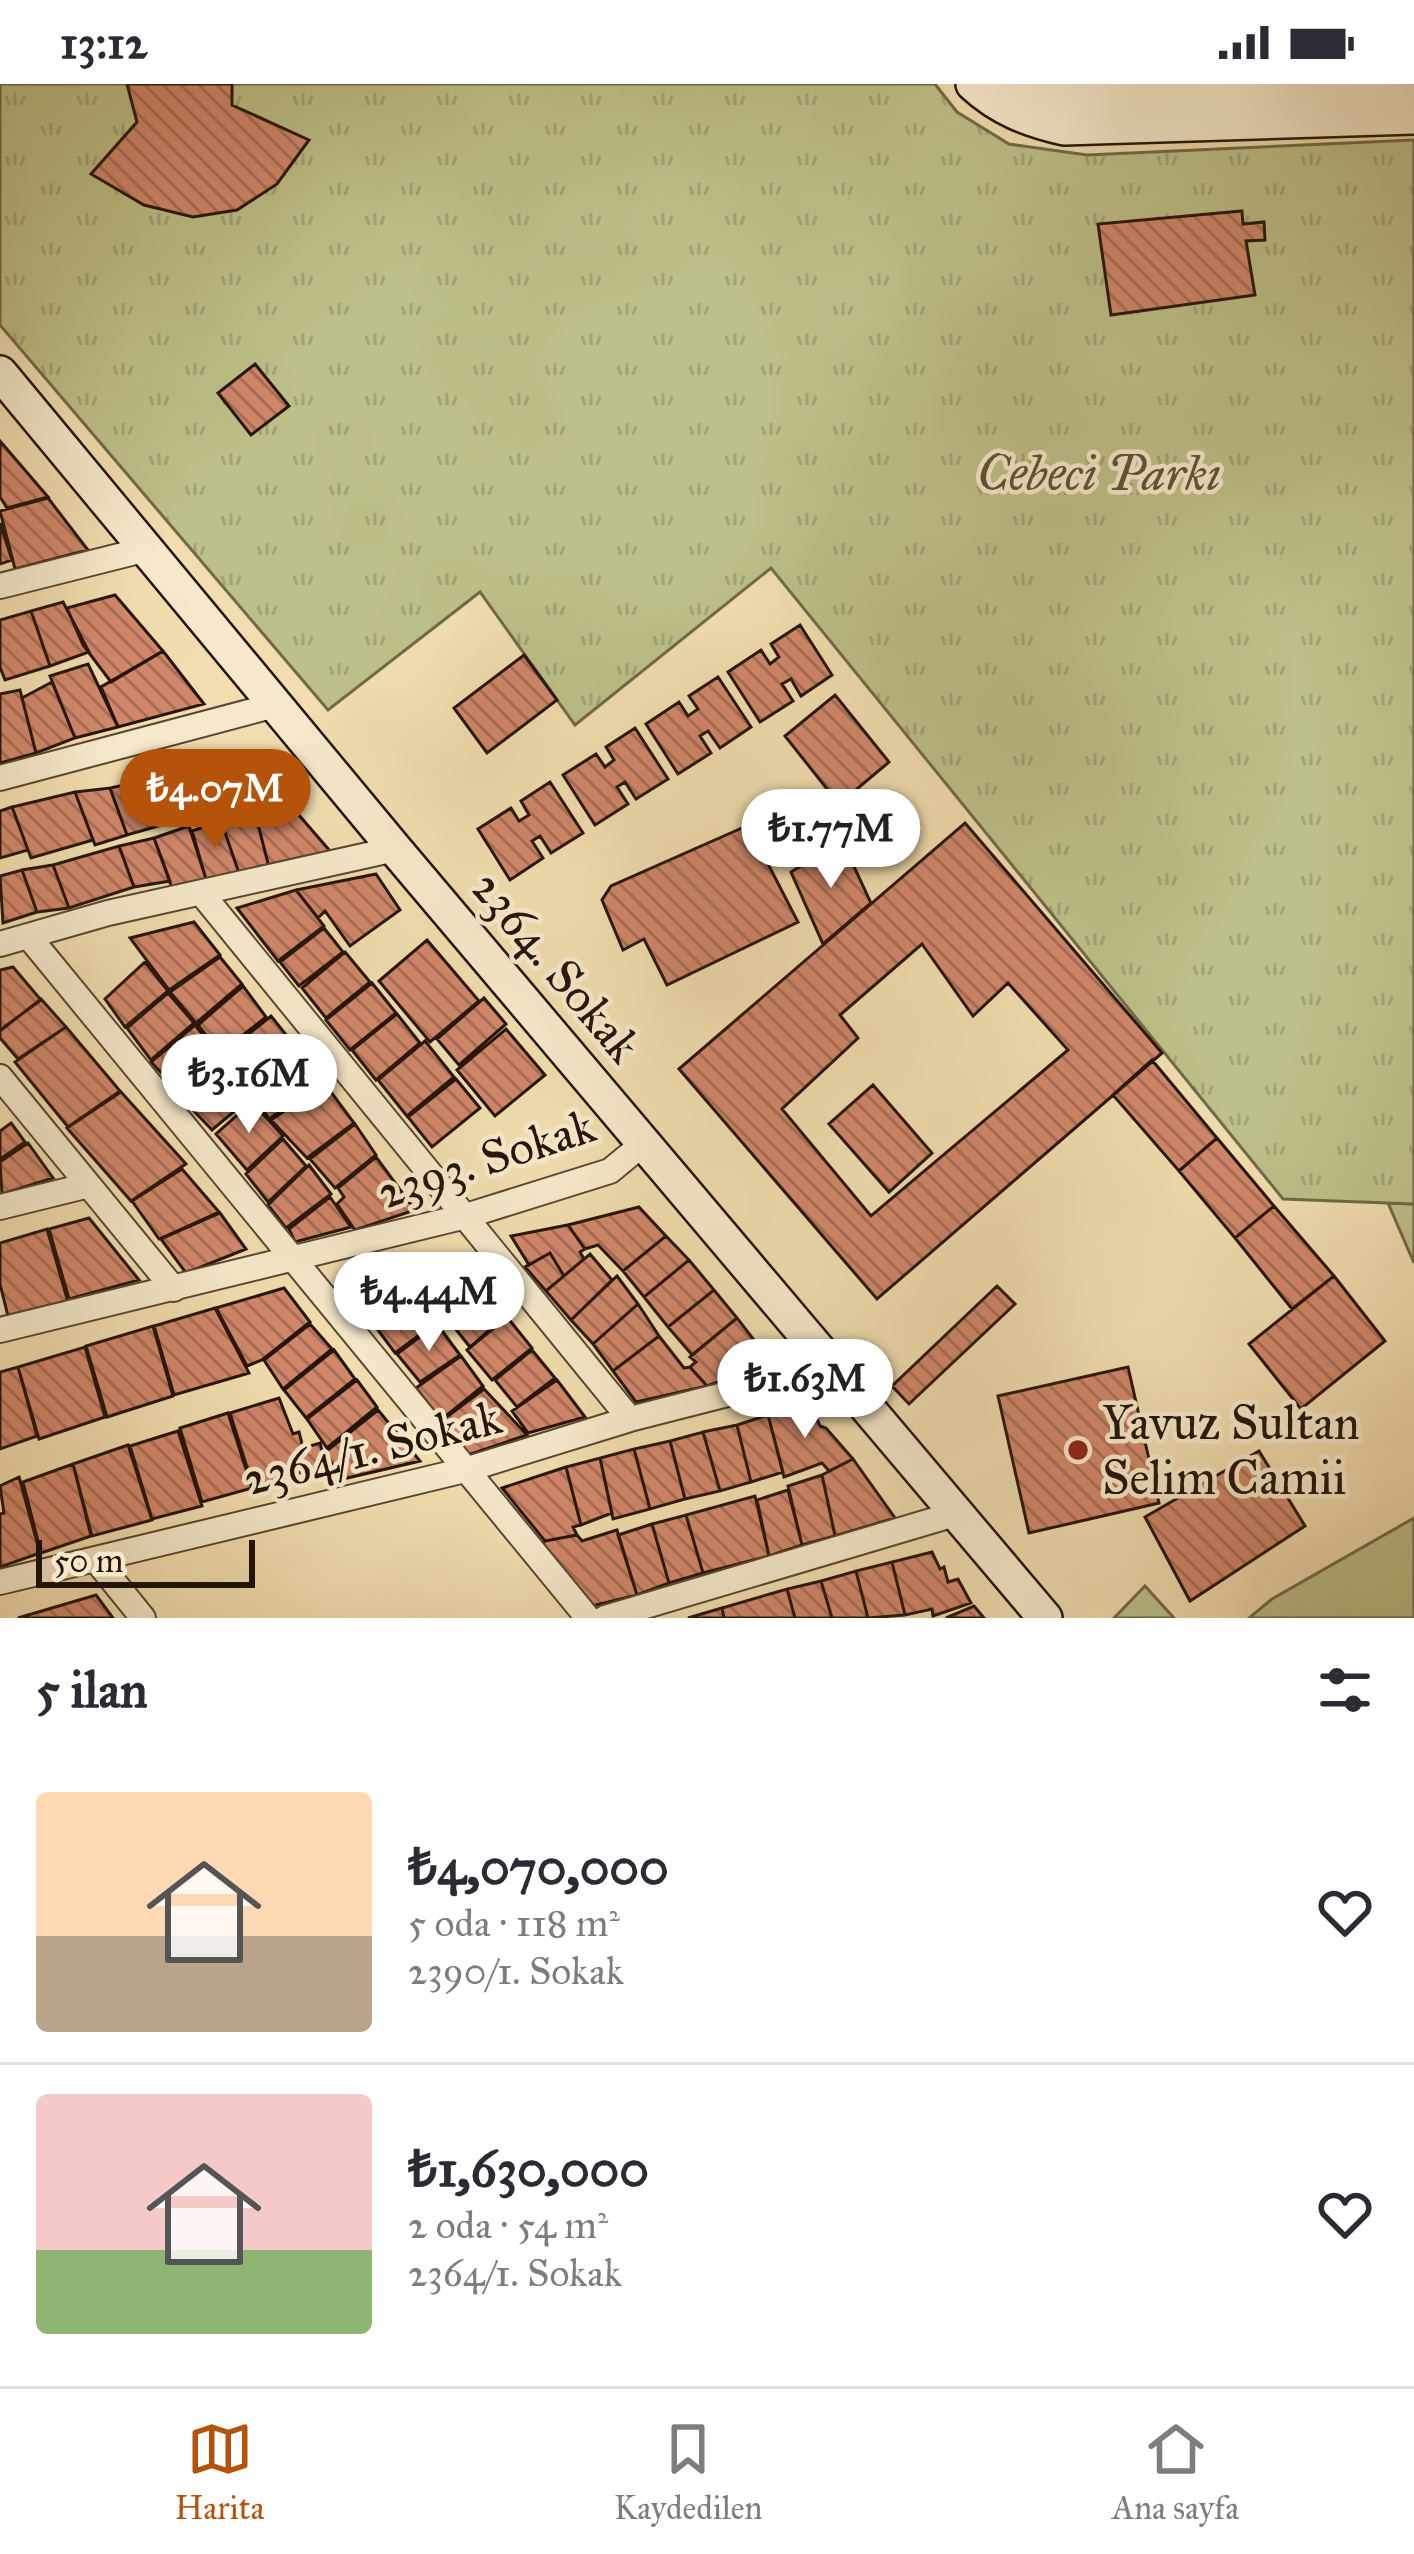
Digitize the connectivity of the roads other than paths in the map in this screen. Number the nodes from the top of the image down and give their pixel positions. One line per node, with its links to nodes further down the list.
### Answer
1 (973, 84): 4 (street)
2 (1008, 84): 3 (street)
3 (1414, 86)
4 (1414, 117)
5 (0, 373): 6 (street, 2364. Sokak)
6 (13, 408): 7 (street, 2364. Sokak)
7 (147, 549): 8 (street); 9 (street, 2364. Sokak)
8 (0, 586)
9 (274, 705): 10 (street); 11 (street, 2364. Sokak)
10 (0, 778)
11 (395, 850): 12 (street); 16 (street, 2364. Sokak)
12 (202, 894): 13 (street); 19 (street)
13 (29, 937): 14 (street); 20 (street)
14 (0, 944)
15 (0, 1077): 17 (street)
16 (644, 1143): 19 (street, 2393. Sokak); 23 (street, 2364. Sokak)
17 (85, 1186): 18 (street); 21 (street)
18 (0, 1207)
19 (466, 1216): 20 (street, 2393. Sokak); 24 (street)
20 (292, 1259): 21 (street, 2393. Sokak); 25 (street)
21 (174, 1289): 22 (street, 2393. Sokak)
22 (0, 1330)
23 (832, 1366): 24 (street, 2364/1. Sokak); 26 (street, 2364. Sokak)
24 (630, 1419): 25 (street, 2364/1. Sokak)
25 (465, 1470): 27 (street, 2364/1. Sokak); 30 (street)
26 (958, 1513): 31 (street); 32 (street, 2364. Sokak)
27 (96, 1560): 28 (street, 2364/1. Sokak); 29 (street)
28 (0, 1582)
29 (143, 1618)
30 (588, 1618)
31 (605, 1618)
32 (1045, 1618)

